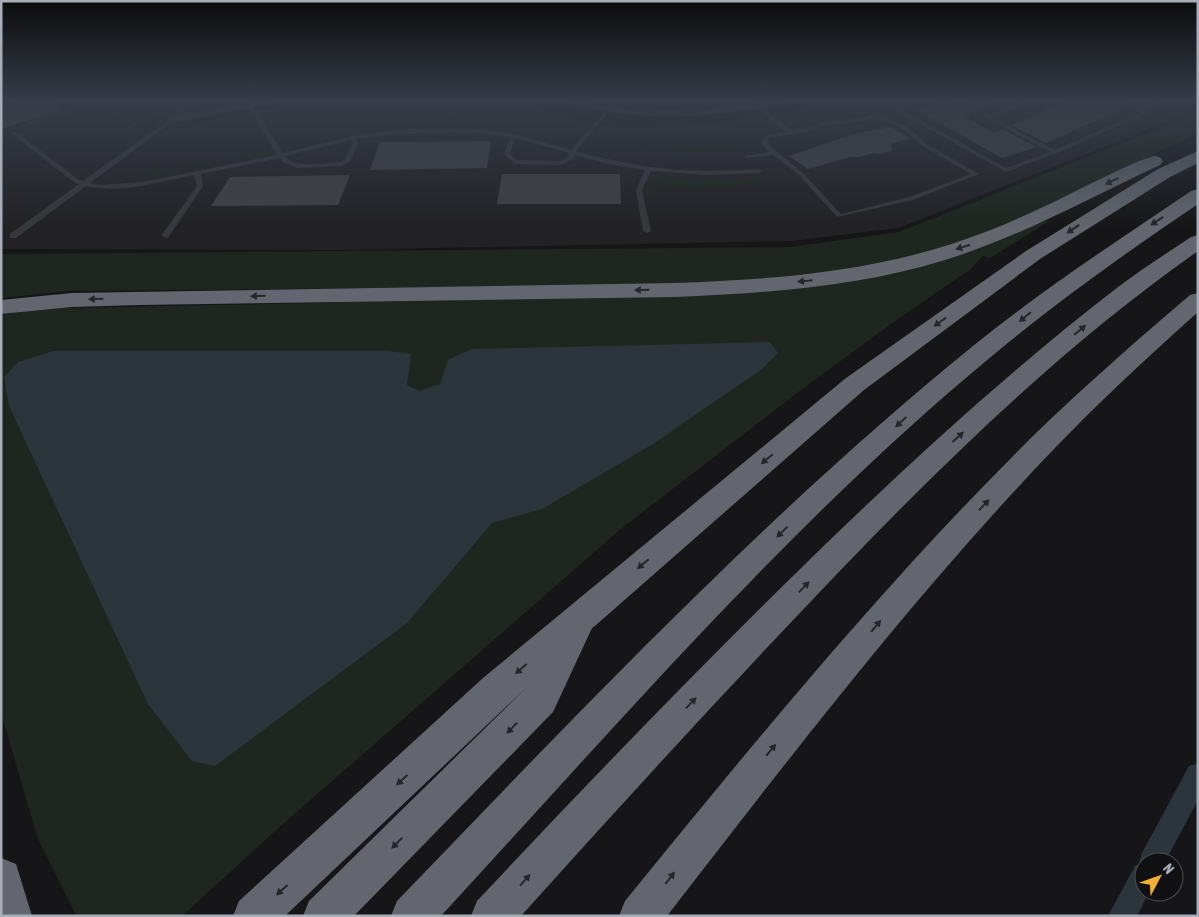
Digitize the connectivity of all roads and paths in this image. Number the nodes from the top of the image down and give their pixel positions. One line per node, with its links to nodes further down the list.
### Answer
1 (31, 143): 23 (lane)
2 (140, 143): 23 (lane)
3 (273, 143): 17 (lane)
4 (333, 143): 17 (lane)
5 (355, 143): 17 (lane)
6 (511, 143): 14 (lane)
7 (538, 143): 14 (lane)
8 (580, 143): 14 (lane)
9 (766, 143): 16 (lane)
10 (922, 143): 16 (lane)
11 (957, 143): 15 (lane)
12 (1037, 143): 15 (lane)
13 (1076, 143): 15 (lane)
14 (572, 152): 20 (lane)
15 (1055, 152)
16 (773, 153): 18 (lane)
17 (281, 155): 22 (lane)
18 (747, 157)
19 (1194, 157): 30 (highway, one-way to 30); 31 (highway, one-way to 31)
20 (649, 169): 21 (lane); 25 (lane)
21 (759, 171)
22 (196, 173): 23 (lane); 27 (lane)
23 (84, 184): 26 (lane)
24 (1198, 195): 36 (highway, one-way to 36)
25 (648, 231)
26 (13, 236)
27 (165, 236)
28 (1198, 241): 37 (highway, one-way to 28)
29 (1198, 300): 38 (highway, one-way to 29)
30 (1, 307)
31 (584, 614): 34 (highway, one-way to 34); 35 (highway, one-way to 35)
32 (1, 879): 33 (highway)
33 (11, 916)
34 (254, 916)
35 (324, 916)
36 (412, 916)
37 (492, 916)
38 (640, 916)

